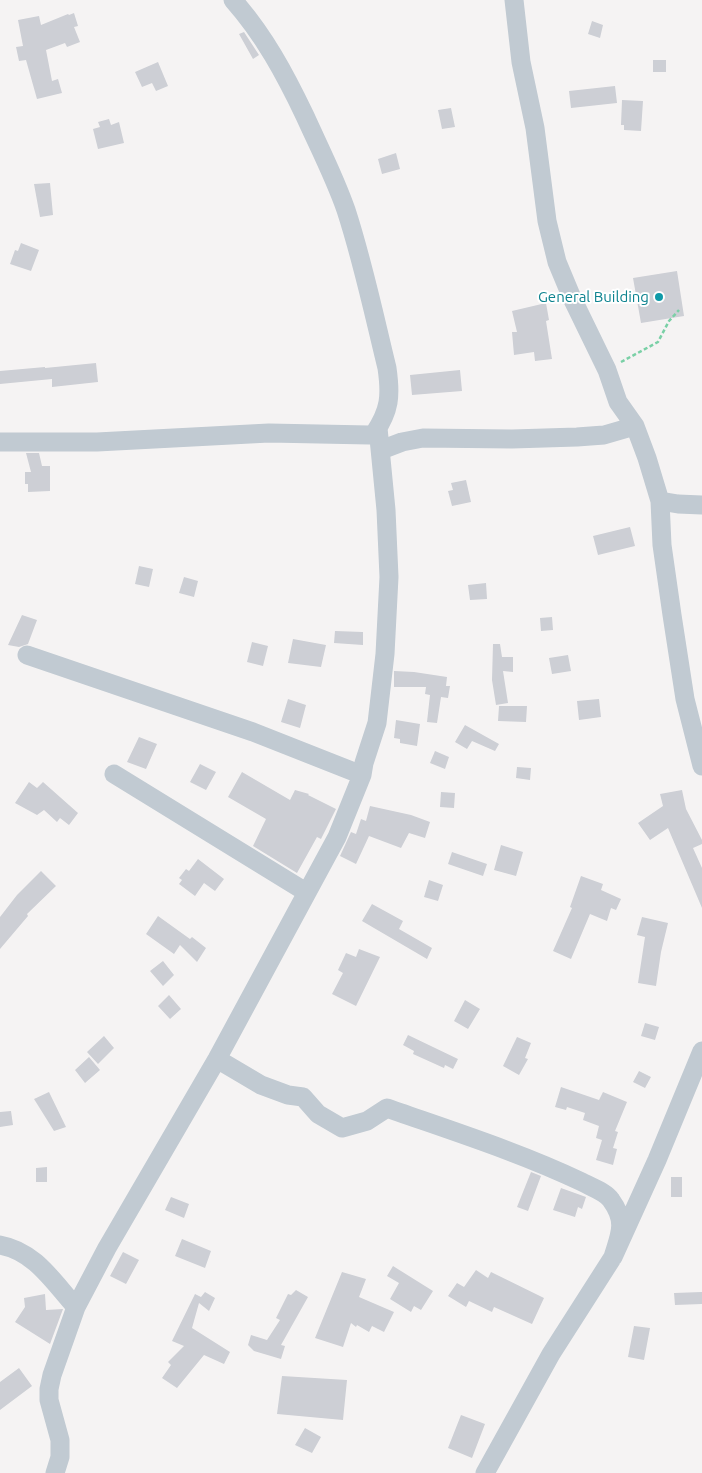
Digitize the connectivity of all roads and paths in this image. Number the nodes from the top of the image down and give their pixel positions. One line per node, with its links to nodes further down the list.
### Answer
1 (233, 0): 6 (street)
2 (514, 0): 4 (street)
3 (679, 310): 4 (path)
4 (607, 370): 5 (street)
5 (635, 426): 8 (street); 9 (street)
6 (378, 428): 7 (street); 8 (street)
7 (0, 442)
8 (380, 450): 14 (street)
9 (660, 501): 10 (street); 12 (street)
10 (702, 505)
11 (27, 655): 14 (street)
12 (702, 766)
13 (114, 774): 15 (street)
14 (362, 775): 15 (street)
15 (306, 892): 17 (street)
16 (702, 1051): 19 (street)
17 (216, 1059): 19 (street); 20 (street)
18 (0, 1245): 20 (street)
19 (612, 1256): 22 (street)
20 (76, 1307): 21 (street)
21 (55, 1473)
22 (485, 1473)

